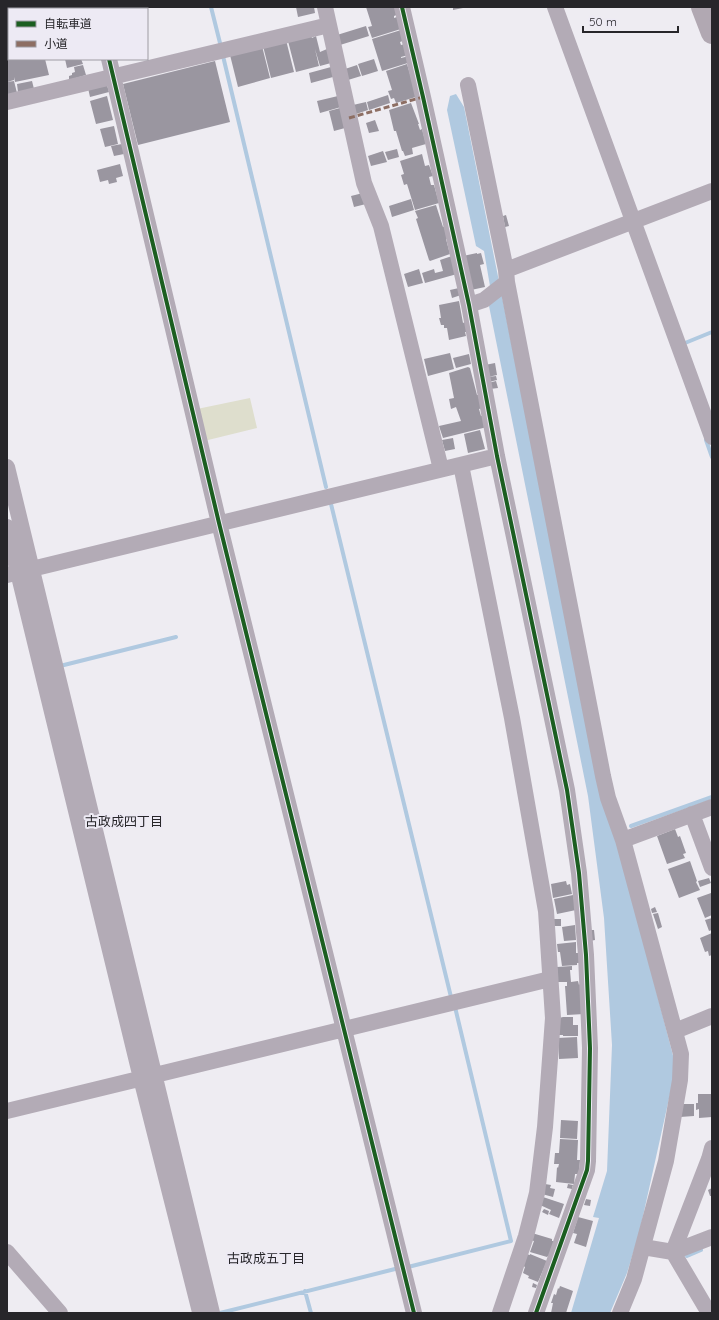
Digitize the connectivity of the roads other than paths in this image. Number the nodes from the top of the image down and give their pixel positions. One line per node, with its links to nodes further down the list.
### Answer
1 (325, 7): 5 (street)
2 (402, 7): 14 (street)
3 (555, 7): 12 (street)
4 (702, 7): 6 (highway)
5 (329, 25): 8 (street); 19 (street)
6 (712, 33)
7 (109, 60): 8 (street)
8 (113, 76): 10 (street); 20 (street)
9 (468, 85): 13 (street)
10 (7, 102)
11 (712, 191): 12 (street)
12 (633, 221): 13 (street); 15 (street)
13 (505, 279): 14 (street); 25 (street)
14 (477, 302): 16 (street)
15 (712, 437)
16 (497, 456): 17 (street); 42 (street)
17 (461, 465): 19 (street); 27 (street)
18 (7, 467): 22 (street)
19 (441, 469): 20 (street)
20 (219, 523): 22 (street); 29 (street)
21 (7, 527): 22 (street)
22 (19, 572): 31 (street)
23 (712, 807): 24 (street)
24 (692, 814): 25 (street); 26 (street)
25 (623, 840): 30 (street)
26 (712, 868)
27 (550, 979): 29 (street); 41 (street)
28 (712, 1016): 30 (street)
29 (343, 1029): 31 (street); 40 (street)
30 (675, 1031): 35 (street)
31 (148, 1076): 32 (street); 38 (street)
32 (7, 1111)
33 (712, 1148): 37 (street)
34 (712, 1237): 37 (street)
35 (643, 1247): 37 (street); 43 (street)
36 (7, 1252): 39 (street)
37 (673, 1252): 44 (street)
38 (212, 1311)
39 (60, 1313)
40 (414, 1313)
41 (500, 1313)
42 (536, 1313)
43 (620, 1313)
44 (709, 1313)

